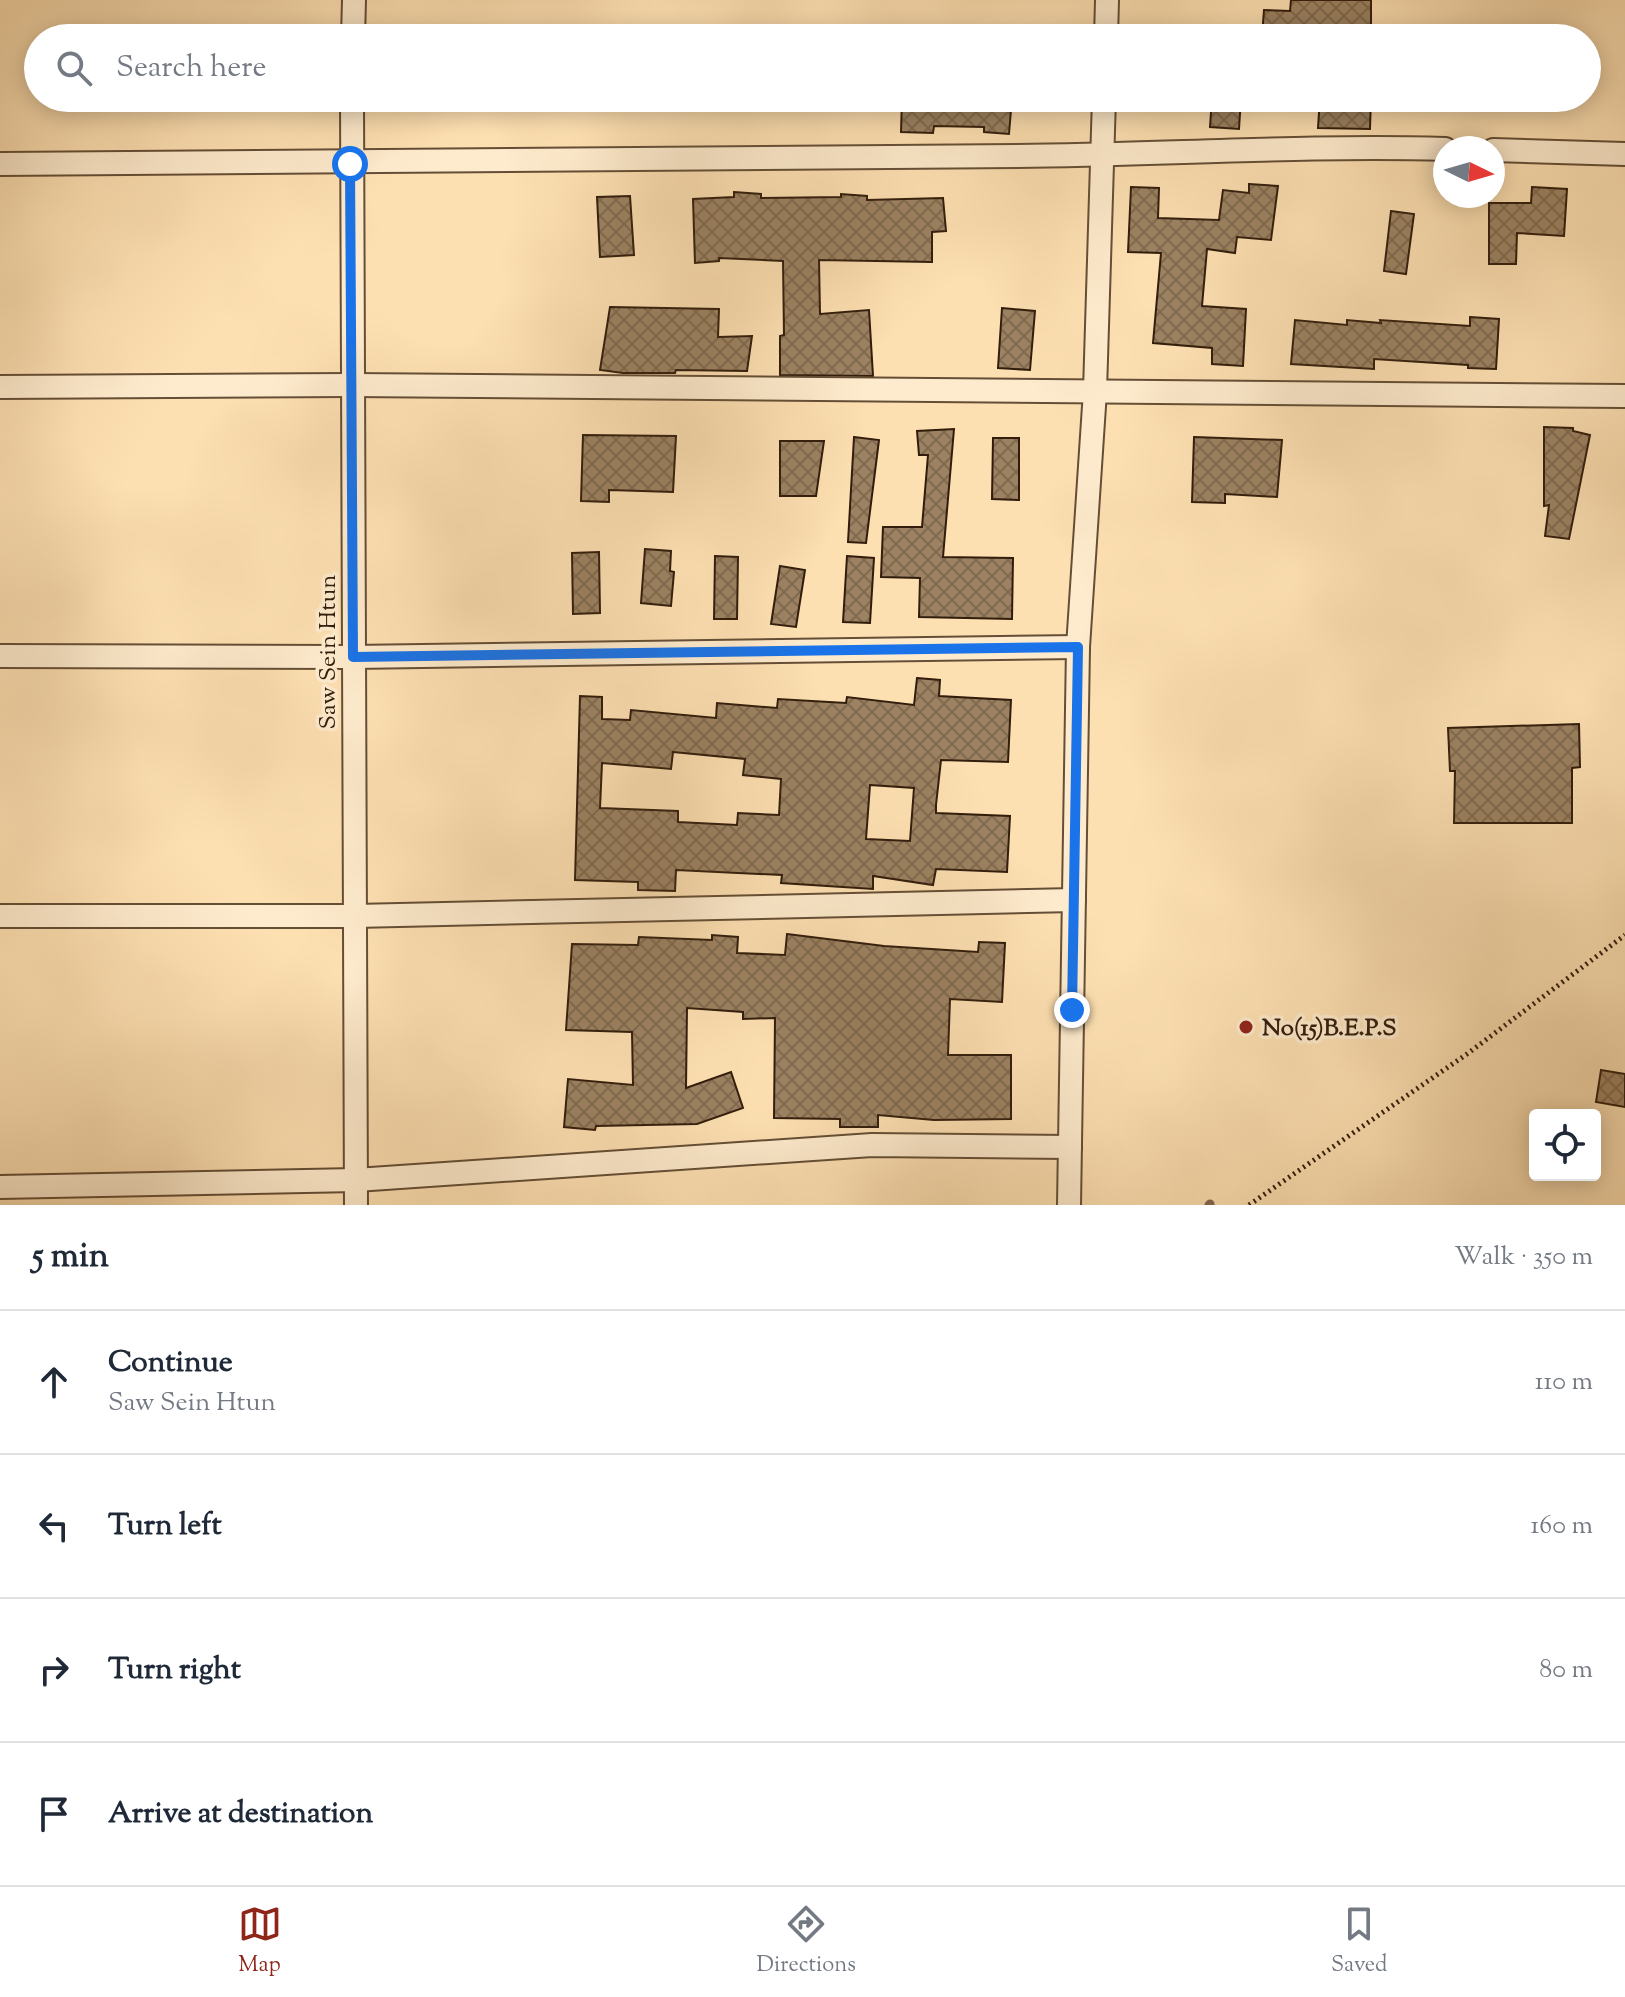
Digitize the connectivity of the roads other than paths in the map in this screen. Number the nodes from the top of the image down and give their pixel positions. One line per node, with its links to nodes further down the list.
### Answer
1 (354, 0): 3 (street)
2 (1107, 0): 4 (street)
3 (353, 24)
4 (1106, 24)
5 (352, 112): 12 (street, Saw Sein Htun)
6 (1104, 112): 10 (street)
7 (1433, 149): 10 (street)
8 (1505, 150): 9 (street)
9 (1625, 154)
10 (1102, 156): 12 (street); 15 (street)
11 (0, 164): 12 (street)
12 (350, 164): 13 (street, Saw Sein Htun)
13 (351, 385): 14 (street); 15 (street); 19 (street, Saw Sein Htun)
14 (0, 387)
15 (1095, 391): 16 (street); 17 (street)
16 (1625, 396)
17 (1078, 647): 19 (street); 20 (street)
18 (0, 656): 19 (street)
19 (353, 657): 22 (street, Saw Sein Htun)
20 (1074, 900): 22 (street); 23 (street)
21 (0, 916): 22 (street)
22 (355, 916): 24 (street, Saw Sein Htun)
23 (1070, 1147): 24 (street); 27 (street)
24 (356, 1180): 25 (street); 26 (street, Saw Sein Htun)
25 (0, 1187)
26 (356, 1205)
27 (1069, 1205)

